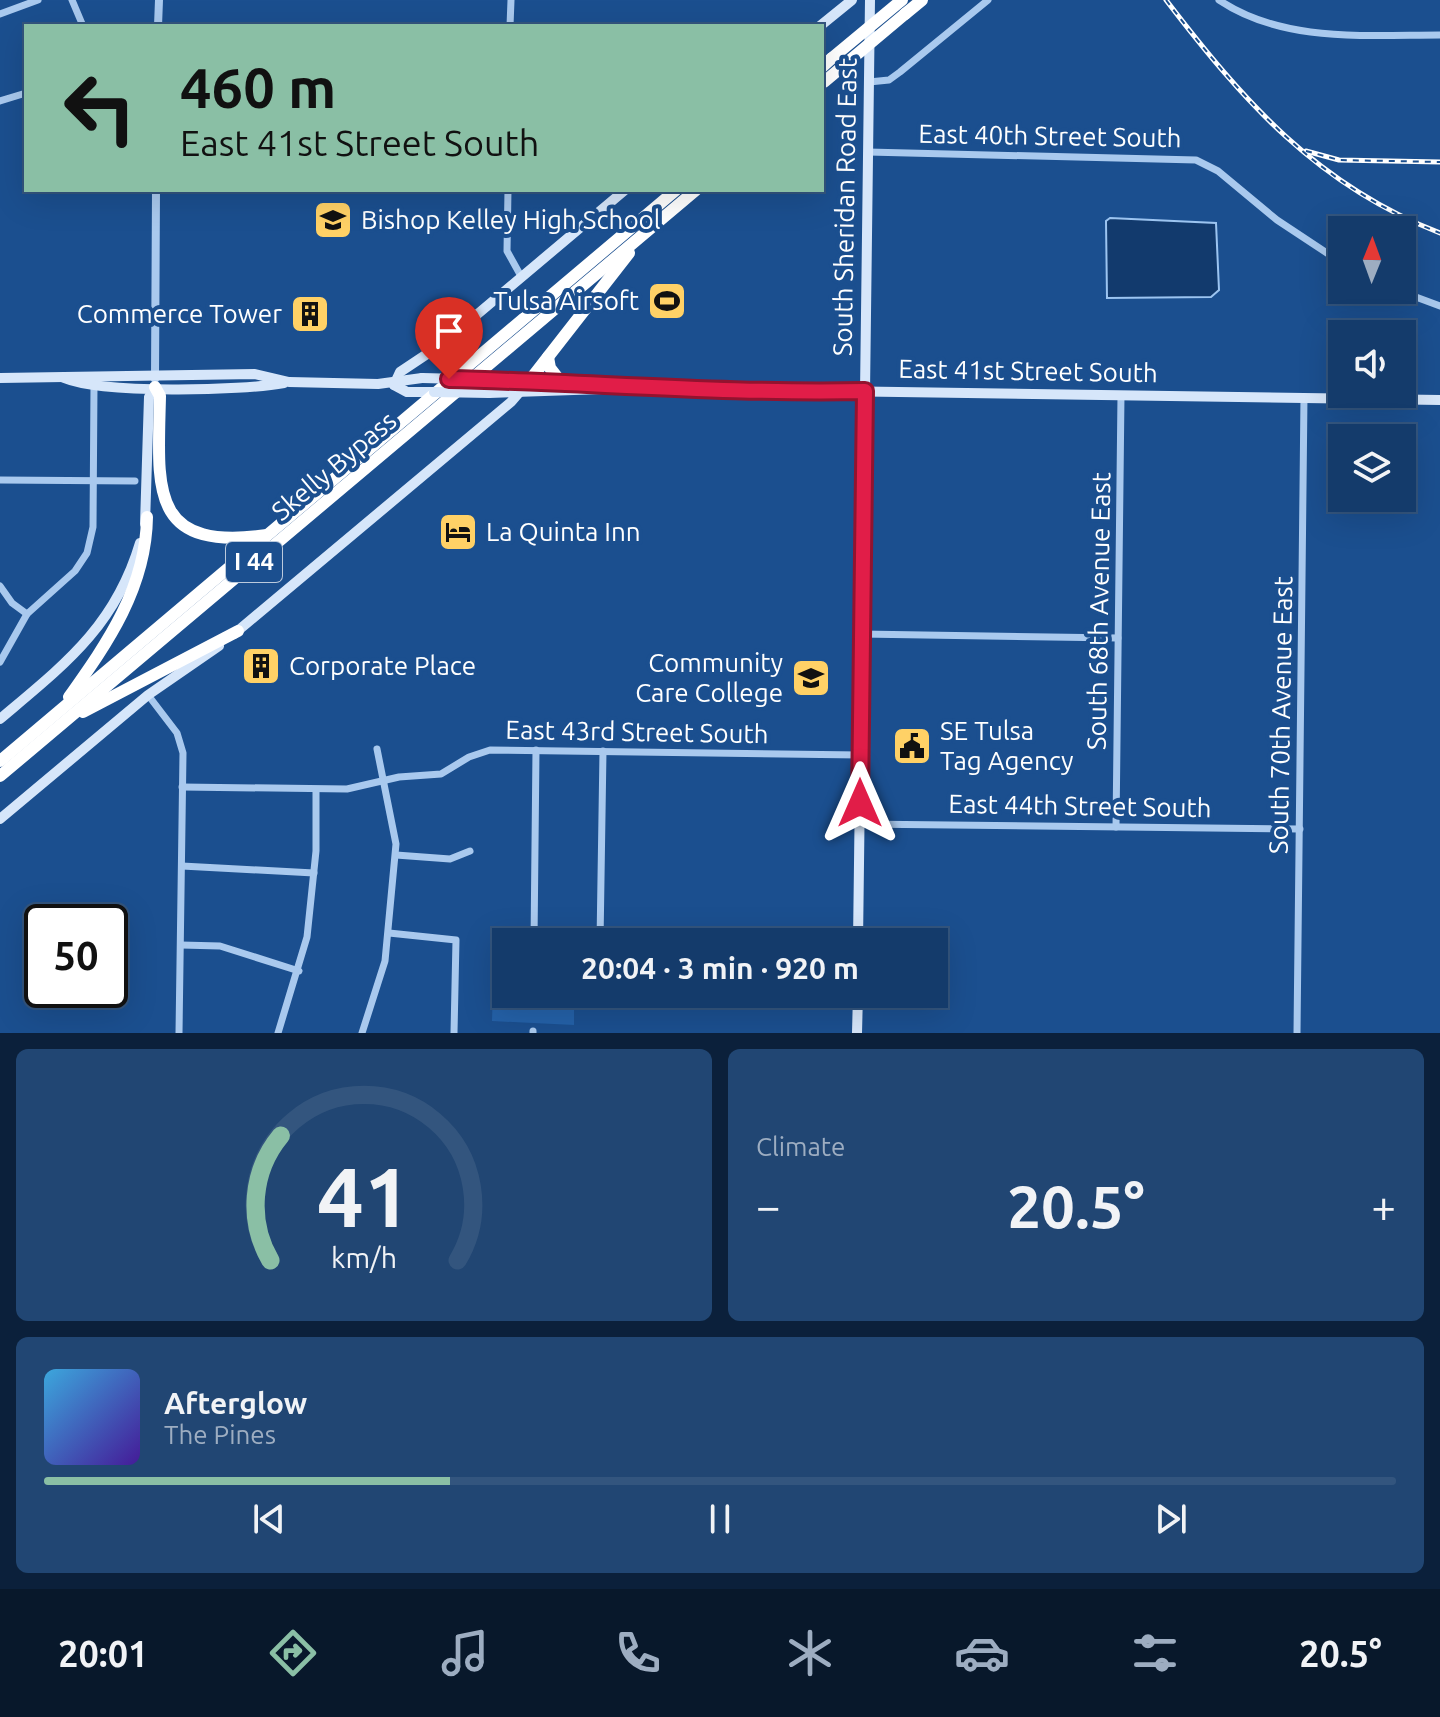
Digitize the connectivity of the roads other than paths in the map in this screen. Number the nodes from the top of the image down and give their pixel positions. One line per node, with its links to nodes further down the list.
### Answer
1 (38, 0): 11 (street)
2 (72, 0): 12 (street)
3 (159, 0): 13 (street)
4 (511, 0): 14 (street)
5 (852, 0): 15 (main road)
6 (870, 0): 19 (main road, South Sheridan Road East)
7 (902, 0): 17 (highway, bridge)
8 (922, 0): 18 (highway, bridge)
9 (988, 0): 19 (street)
10 (1219, 0): 16 (street)
11 (0, 14)
12 (82, 24)
13 (158, 24)
14 (510, 24)
15 (822, 24)
16 (1440, 35)
17 (827, 63)
18 (824, 82)
19 (869, 82): 22 (main road, South Sheridan Road East)
20 (24, 94): 21 (street)
21 (0, 101)
22 (868, 152): 29 (street, East 40th Street South); 44 (main road, South Sheridan Road East)
23 (156, 192): 34 (street)
24 (508, 192): 30 (street)
25 (623, 192): 30 (main road)
26 (674, 192): 53 (highway, Skelly Bypass / I 44)
27 (694, 192): 28 (highway, Skelly Bypass / I 44)
28 (643, 235): 33 (highway); 61 (highway, Skelly Bypass / I 44)
29 (1328, 254)
30 (522, 278): 40 (main road)
31 (1416, 297): 32 (street)
32 (1440, 306)
33 (548, 357): 37 (highway); 38 (highway)
34 (155, 373): 36 (main road, East 41st Street South); 39 (main road, East 41st Street South); 42 (street)
35 (0, 378): 36 (main road, East 41st Street South)
36 (64, 378): 41 (main road, East 41st Street South)
37 (530, 380): 38 (main road, East 41st Street South); 40 (main road, East 41st Street South, bridge); 45 (main road)
38 (560, 381): 43 (main road, East 41st Street South)
39 (289, 382): 40 (main road, East 41st Street South); 42 (main road, East 41st Street South)
40 (394, 385): 45 (main road, East 41st Street South, bridge)
41 (94, 386): 42 (main road, East 41st Street South); 50 (street)
42 (155, 387): 52 (main road); 53 (highway)
43 (615, 388): 44 (main road, East 41st Street South); 45 (main road, East 41st Street South)
44 (865, 391): 46 (main road, East 41st Street South); 57 (main road, South Sheridan Road East)
45 (518, 394): 56 (main road)
46 (1121, 395): 47 (main road, East 41st Street South); 58 (street, South 68th Avenue East)
47 (1304, 397): 48 (main road, East 41st Street South); 75 (street, South 70th Avenue East)
48 (1440, 400)
49 (0, 480): 50 (street)
50 (93, 481): 51 (street); 55 (street)
51 (135, 481)
52 (147, 517): 61 (highway); 62 (main road)
53 (267, 535): 61 (highway, Skelly Bypass / I 44)
54 (0, 586): 55 (street)
55 (27, 614): 59 (street)
56 (238, 631): 60 (main road); 61 (highway)
57 (861, 634): 58 (street); 66 (main road, South Sheridan Road East)
58 (1118, 638): 74 (street, South 68th Avenue East)
59 (0, 662)
60 (148, 695): 70 (street); 72 (main road)
61 (64, 715): 67 (highway, Skelly Bypass / I 44); 68 (highway, Skelly Bypass / I 44)
62 (0, 719)
63 (377, 749): 69 (street)
64 (536, 750): 65 (street, East 43rd Street South); 69 (street, East 43rd Street South); 80 (street)
65 (603, 751): 66 (street, East 43rd Street South); 81 (street)
66 (860, 755): 73 (main road, South Sheridan Road East)
67 (0, 761)
68 (0, 776)
69 (382, 780): 71 (street, East 43rd Street South); 77 (street)
70 (182, 787): 71 (street, East 43rd Street South); 78 (street)
71 (316, 790): 79 (street)
72 (0, 819)
73 (859, 824): 74 (street, East 44th Street South); 82 (main road, South Sheridan Road East)
74 (1116, 827): 75 (street, East 44th Street South)
75 (1300, 829): 92 (street, South 70th Avenue East)
76 (470, 851): 77 (street)
77 (396, 855): 83 (street)
78 (182, 866): 79 (street); 84 (street)
79 (314, 873): 85 (street)
80 (534, 928)
81 (601, 928)
82 (858, 928)
83 (389, 933): 89 (street); 90 (street)
84 (181, 945): 85 (street); 87 (street)
85 (299, 971): 88 (street)
86 (858, 1008): 91 (main road)
87 (179, 1033)
88 (278, 1033)
89 (362, 1033)
90 (454, 1033)
91 (857, 1033)
92 (1297, 1033)

